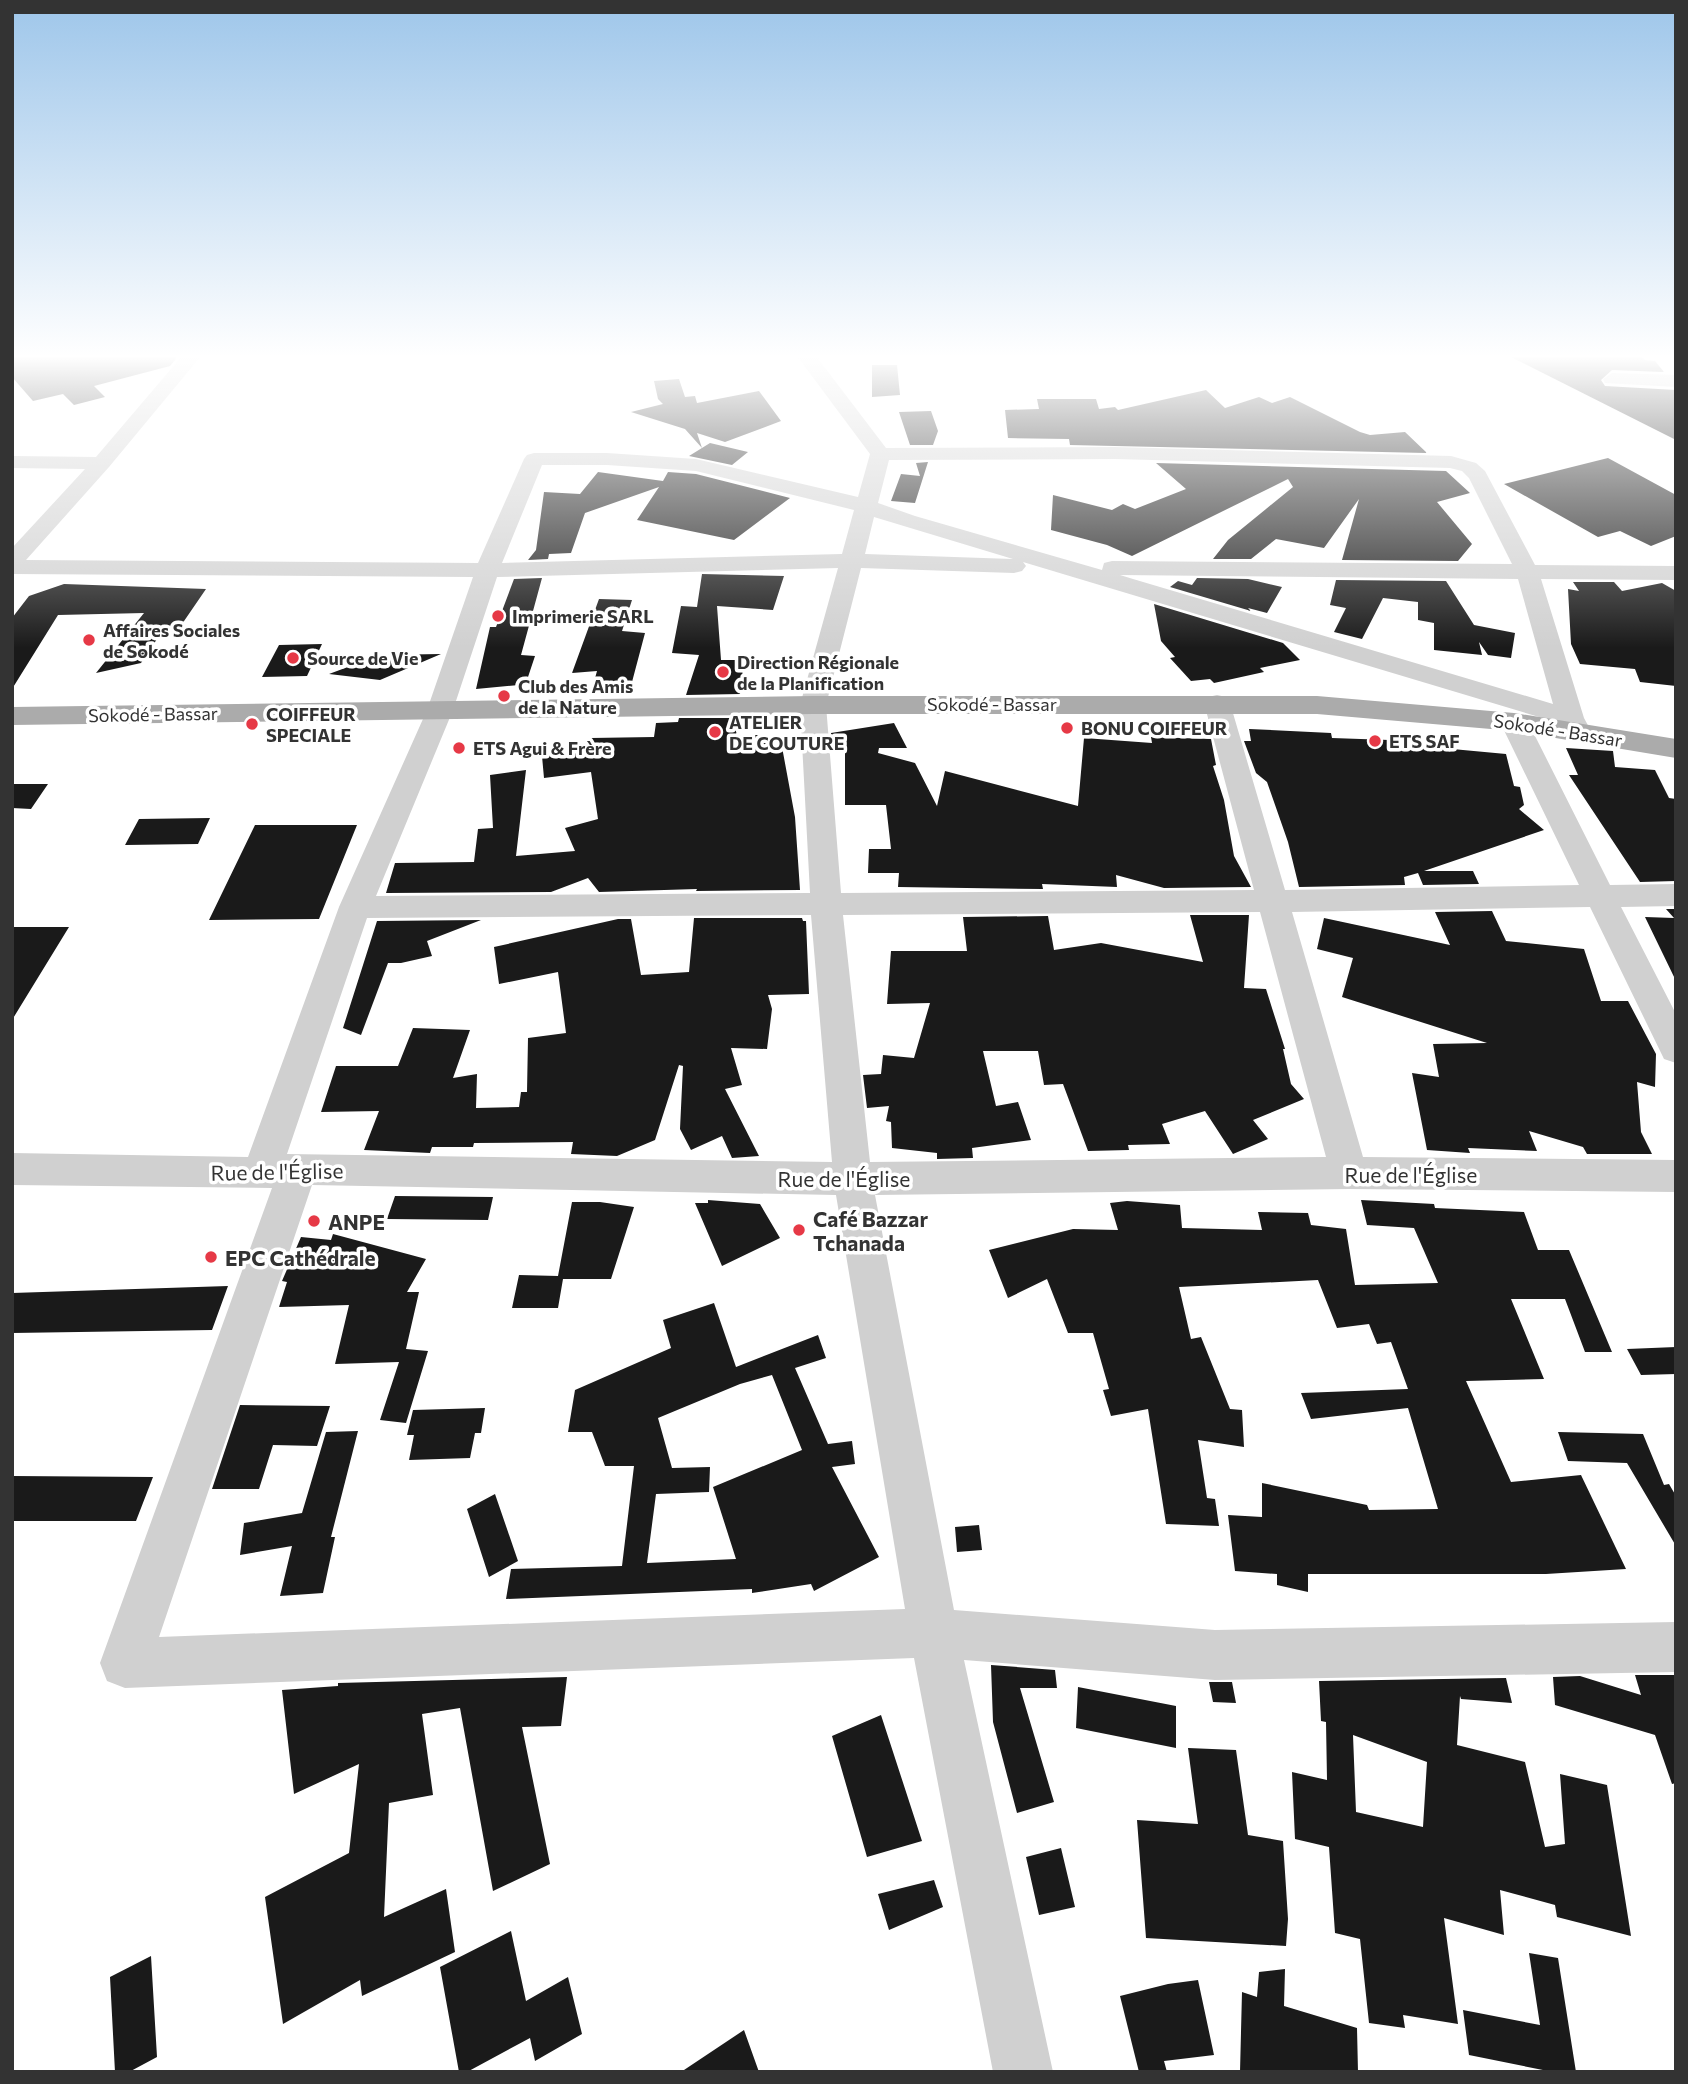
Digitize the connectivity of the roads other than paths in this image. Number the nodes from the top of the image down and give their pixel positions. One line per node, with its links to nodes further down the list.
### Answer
1 (110, 453): 6 (street)
2 (1055, 453): 4 (street)
3 (1124, 453): 13 (street)
4 (880, 454): 7 (street)
5 (12, 462): 6 (street)
6 (102, 463): 9 (street)
7 (866, 506): 8 (street); 10 (street); 11 (street)
8 (851, 561): 10 (street); 11 (street); 15 (street)
9 (12, 565): 11 (street)
10 (1061, 567): 13 (street); 19 (street)
11 (487, 570): 16 (street)
12 (1676, 573): 13 (street)
13 (1528, 574): 19 (street)
14 (1217, 704): 15 (main road, Sokodé - Bassar); 18 (main road, Sokodé - Bassar); 23 (street)
15 (813, 705): 16 (main road, Sokodé - Bassar); 24 (street)
16 (440, 710): 17 (main road, Sokodé - Bassar); 25 (street)
17 (12, 716)
18 (1514, 722): 19 (main road, Sokodé - Bassar); 21 (street)
19 (1574, 724): 20 (main road, Sokodé - Bassar)
20 (1676, 749)
21 (1600, 895): 22 (street); 23 (street); 26 (street)
22 (1676, 895)
23 (1273, 901): 24 (street); 29 (street)
24 (826, 904): 25 (street); 31 (street)
25 (355, 907): 28 (street)
26 (1676, 1049)
27 (12, 1169): 28 (street, Rue de l'Église)
28 (279, 1171): 31 (street, Rue de l'Église); 32 (street)
29 (1349, 1173): 30 (street, Rue de l'Église); 31 (street, Rue de l'Église)
30 (1676, 1176)
31 (853, 1179): 32 (street)
32 (934, 1633): 33 (street); 34 (street)
33 (1676, 1647)
34 (1023, 2072)

